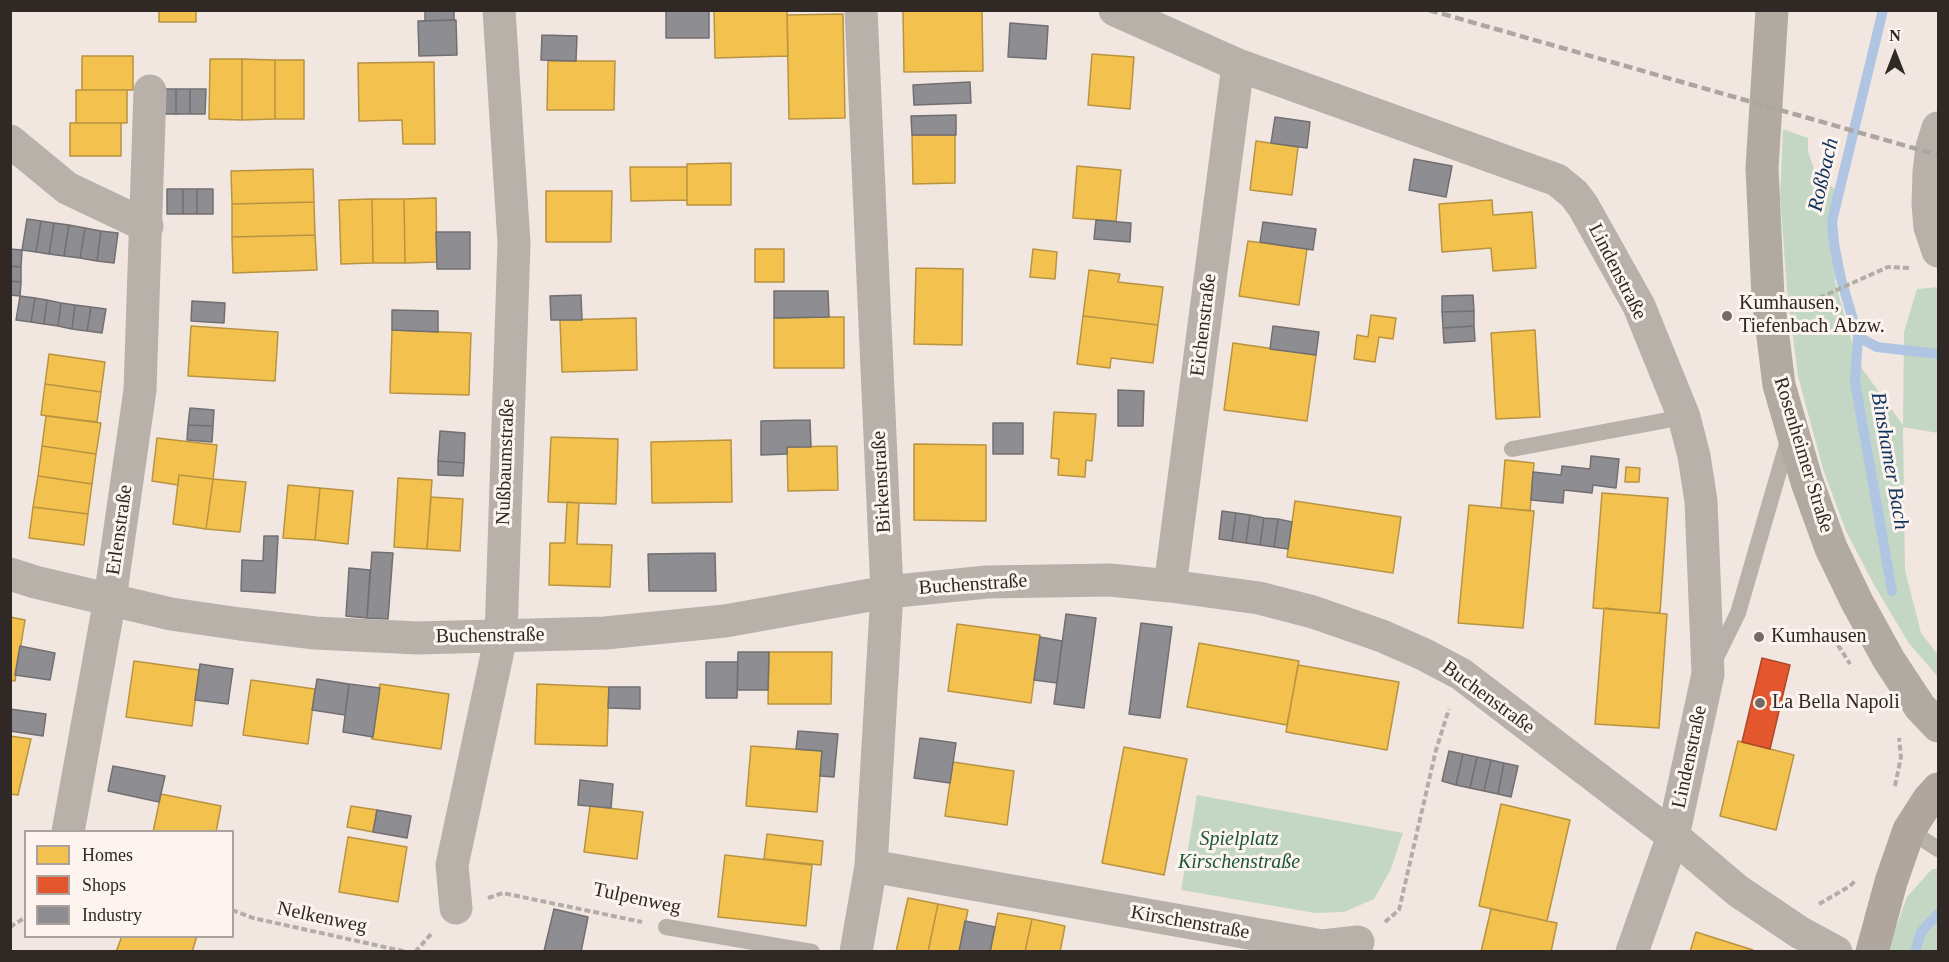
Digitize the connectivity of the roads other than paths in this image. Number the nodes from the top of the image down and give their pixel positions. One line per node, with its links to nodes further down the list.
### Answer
1 (499, 10): 18 (street, Nußbaumstraße)
2 (861, 10): 16 (street, Birkenstraße)
3 (1115, 10): 5 (street, Lindenstraße)
4 (1772, 10): 12 (main road, Rosenheimer Straße)
5 (1238, 65): 11 (street, Lindenstraße); 15 (street, Eichenstraße)
6 (150, 91): 9 (street, Erlenstraße)
7 (1938, 128): 10 (street)
8 (10, 141): 9 (street)
9 (147, 226): 17 (street, Erlenstraße)
10 (1938, 251)
11 (1684, 417): 13 (lane); 19 (street, Lindenstraße)
12 (1792, 428): 19 (lane); 20 (main road, Rosenheimer Straße)
13 (1512, 449)
14 (10, 574): 17 (street, Buchenstraße)
15 (1170, 586): 16 (street, Buchenstraße); 24 (street, Buchenstraße)
16 (887, 592): 18 (street, Buchenstraße); 26 (street, Birkenstraße)
17 (110, 599): 18 (street, Buchenstraße); 22 (street, Erlenstraße)
18 (501, 636): 27 (street, Nußbaumstraße)
19 (1708, 674): 24 (street, Lindenstraße)
20 (1938, 726)
21 (1938, 789): 23 (street)
22 (68, 830)
23 (1909, 830): 25 (lane); 34 (street)
24 (1673, 836): 32 (street, Lindenstraße); 33 (street, Buchenstraße)
25 (1938, 849)
26 (871, 866): 29 (street, Kirschenstraße); 31 (street, Birkenstraße)
27 (456, 908)
28 (666, 927): 30 (lane, Tulpenweg)
29 (1358, 942)
30 (812, 951)
31 (856, 951)
32 (1632, 951)
33 (1836, 951)
34 (1872, 951)

